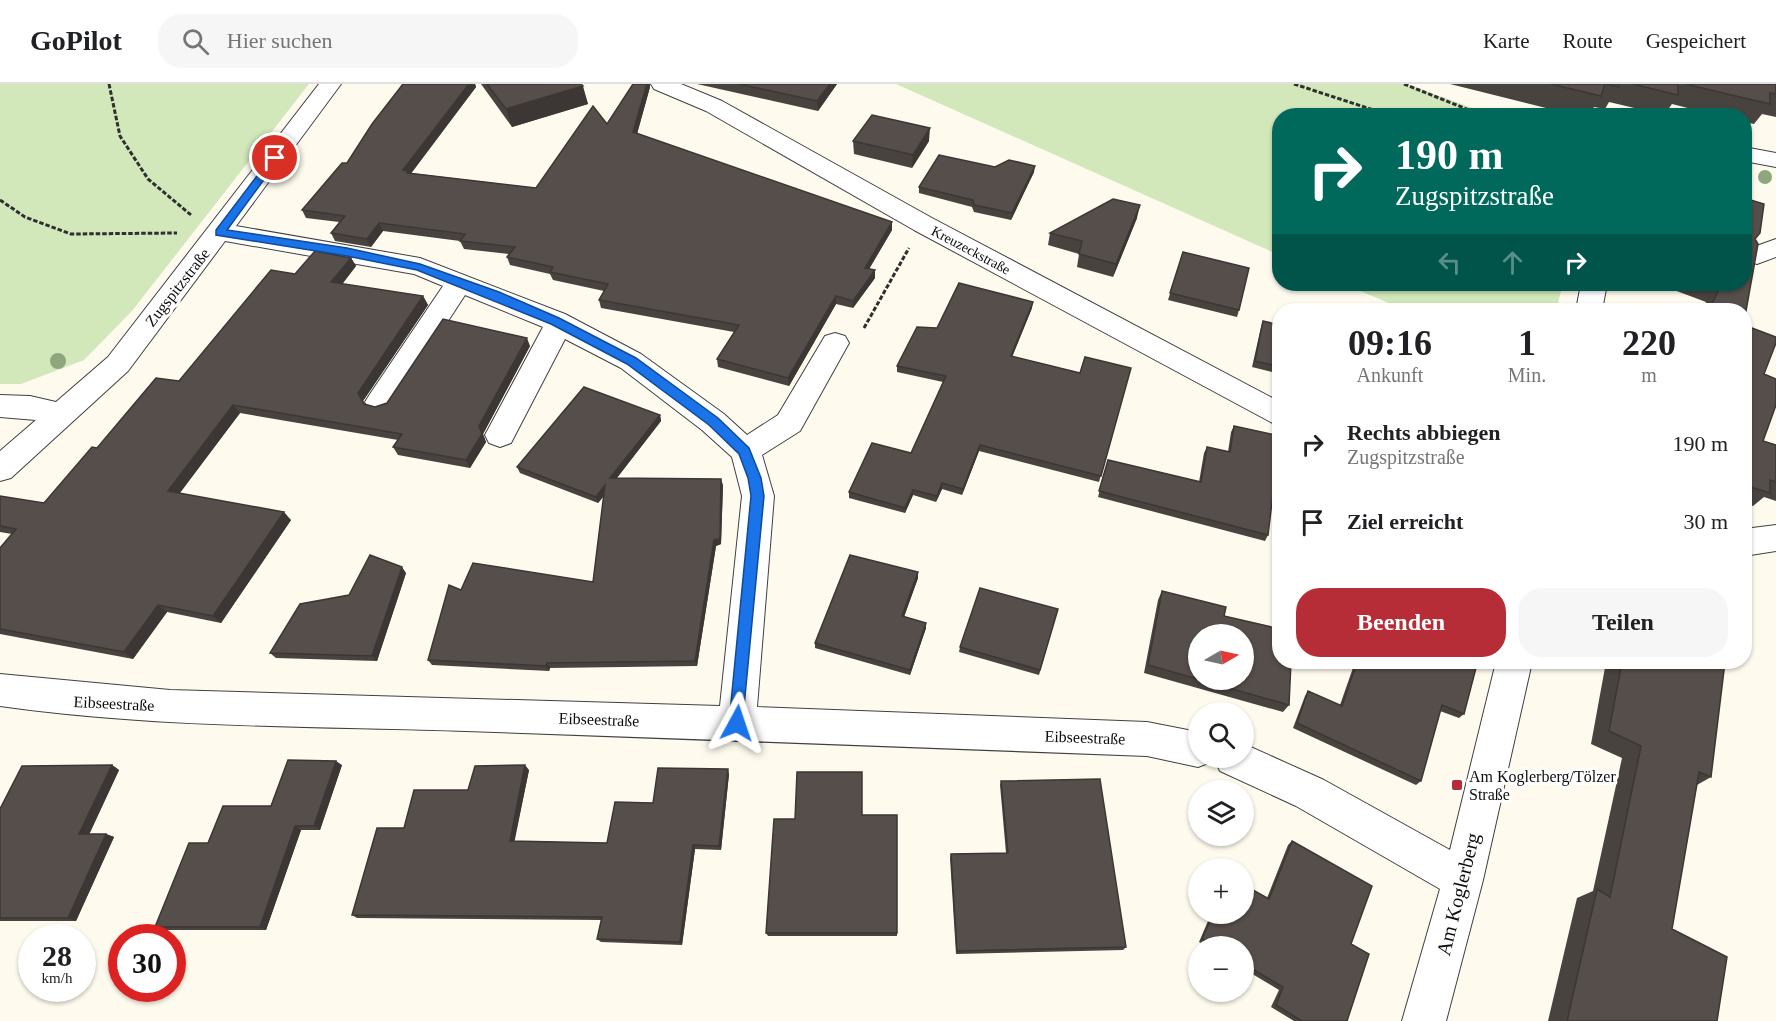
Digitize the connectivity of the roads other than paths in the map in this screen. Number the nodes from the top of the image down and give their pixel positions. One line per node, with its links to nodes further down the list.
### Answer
1 (330, 84): 5 (street, Zugspitzstraße)
2 (662, 84): 11 (street, Kreuzeckstraße)
3 (1752, 156): 4 (street)
4 (1776, 160)
5 (220, 232): 6 (street); 12 (street, Zugspitzstraße)
6 (460, 282): 7 (street); 9 (street)
7 (559, 324): 13 (street); 14 (street)
8 (835, 343): 14 (street)
9 (380, 402)
10 (0, 406): 12 (street)
11 (1272, 412)
12 (63, 415): 15 (street, Zugspitzstraße)
13 (500, 435)
14 (745, 451): 18 (street)
15 (0, 469)
16 (1512, 669): 21 (street, Am Koglerberg)
17 (0, 690): 18 (street, Eibseestraße)
18 (737, 723): 19 (street, Eibseestraße)
19 (1188, 747)
20 (1254, 768): 21 (street)
21 (1463, 880): 22 (street, Am Koglerberg)
22 (1424, 1021)

